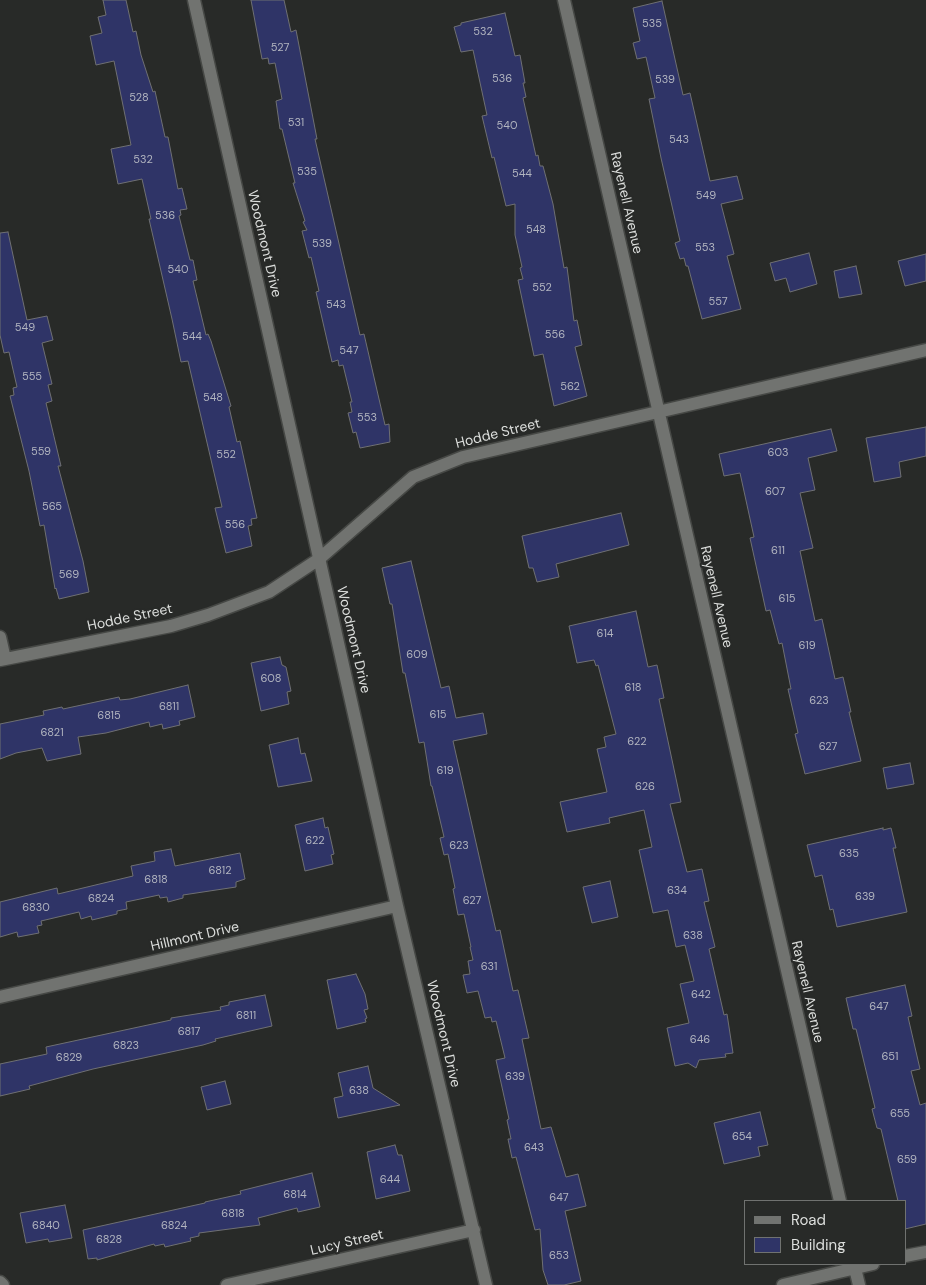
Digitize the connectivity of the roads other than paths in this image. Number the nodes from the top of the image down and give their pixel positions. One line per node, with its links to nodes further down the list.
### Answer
1 (194, 0): 5 (street, Woodmont Drive)
2 (564, 0): 4 (street, Rayenell Avenue)
3 (926, 350): 4 (street, Hodde Street)
4 (658, 412): 5 (street, Hodde Street); 10 (street, Rayenell Avenue)
5 (319, 559): 7 (street, Hodde Street); 8 (street, Woodmont Drive)
6 (0, 637): 7 (street)
7 (2, 659)
8 (397, 906): 9 (street, Hillmont Drive); 11 (street, Woodmont Drive)
9 (0, 997)
10 (840, 1200)
11 (474, 1230): 17 (street, Lucy Street); 18 (street, Woodmont Drive)
12 (926, 1252): 13 (street)
13 (906, 1256)
14 (855, 1266): 19 (street); 20 (street)
15 (0, 1282): 16 (street)
16 (3, 1285)
17 (227, 1285)
18 (486, 1285)
19 (784, 1285)
20 (859, 1285)

